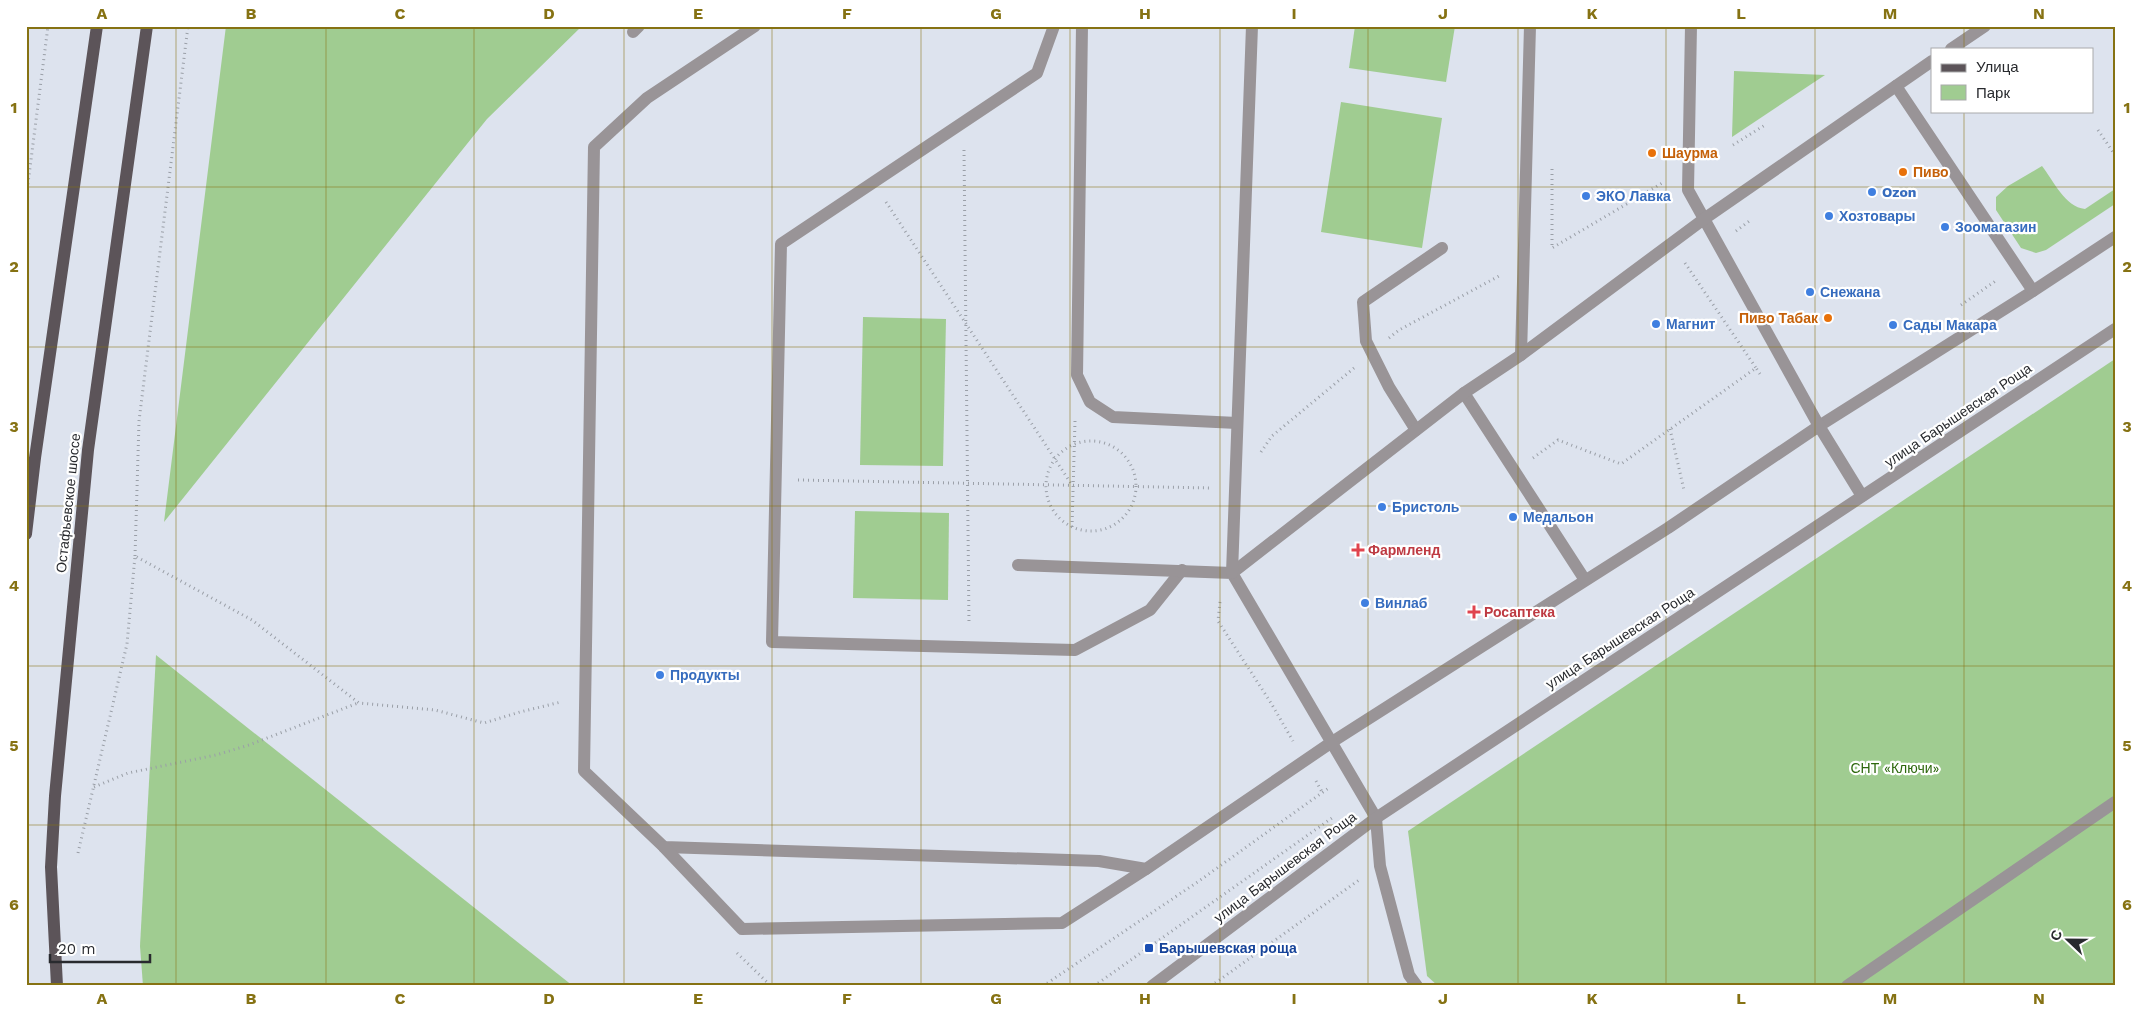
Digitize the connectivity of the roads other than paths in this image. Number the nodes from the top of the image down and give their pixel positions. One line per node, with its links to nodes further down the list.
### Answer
1 (97, 26): 24 (main road)
2 (147, 26): 34 (main road, Остафьевское шоссе)
3 (755, 26): 32 (street)
4 (1054, 26): 26 (street)
5 (1082, 26): 20 (street)
6 (1252, 26): 20 (street)
7 (1530, 26): 18 (street)
8 (1691, 26): 13 (street)
9 (1985, 26): 10 (street)
10 (1952, 48)
11 (1931, 62): 12 (street)
12 (1896, 86): 13 (street); 16 (street)
13 (1704, 219): 18 (street); 21 (street)
14 (2115, 237): 16 (street)
15 (1442, 248): 22 (street)
16 (2033, 291): 21 (street)
17 (2115, 329): 23 (street, улица Барышевская Роща)
18 (1521, 355): 19 (street)
19 (1464, 393): 22 (street); 28 (street)
20 (1237, 423): 27 (street)
21 (1819, 426): 23 (street); 28 (street)
22 (1416, 430): 27 (street)
23 (1862, 496): 31 (street, улица Барышевская Роща)
24 (26, 534)
25 (1018, 566): 26 (street)
26 (1182, 570): 27 (street)
27 (1232, 573): 29 (street)
28 (1585, 580): 29 (street)
29 (1332, 742): 31 (street); 33 (street)
30 (2115, 802): 37 (street)
31 (1376, 818): 35 (street, улица Барышевская Роща); 36 (street)
32 (664, 847): 33 (street); 33 (street)
33 (1146, 869)
34 (57, 986)
35 (1152, 986)
36 (1418, 986)
37 (1846, 986)

